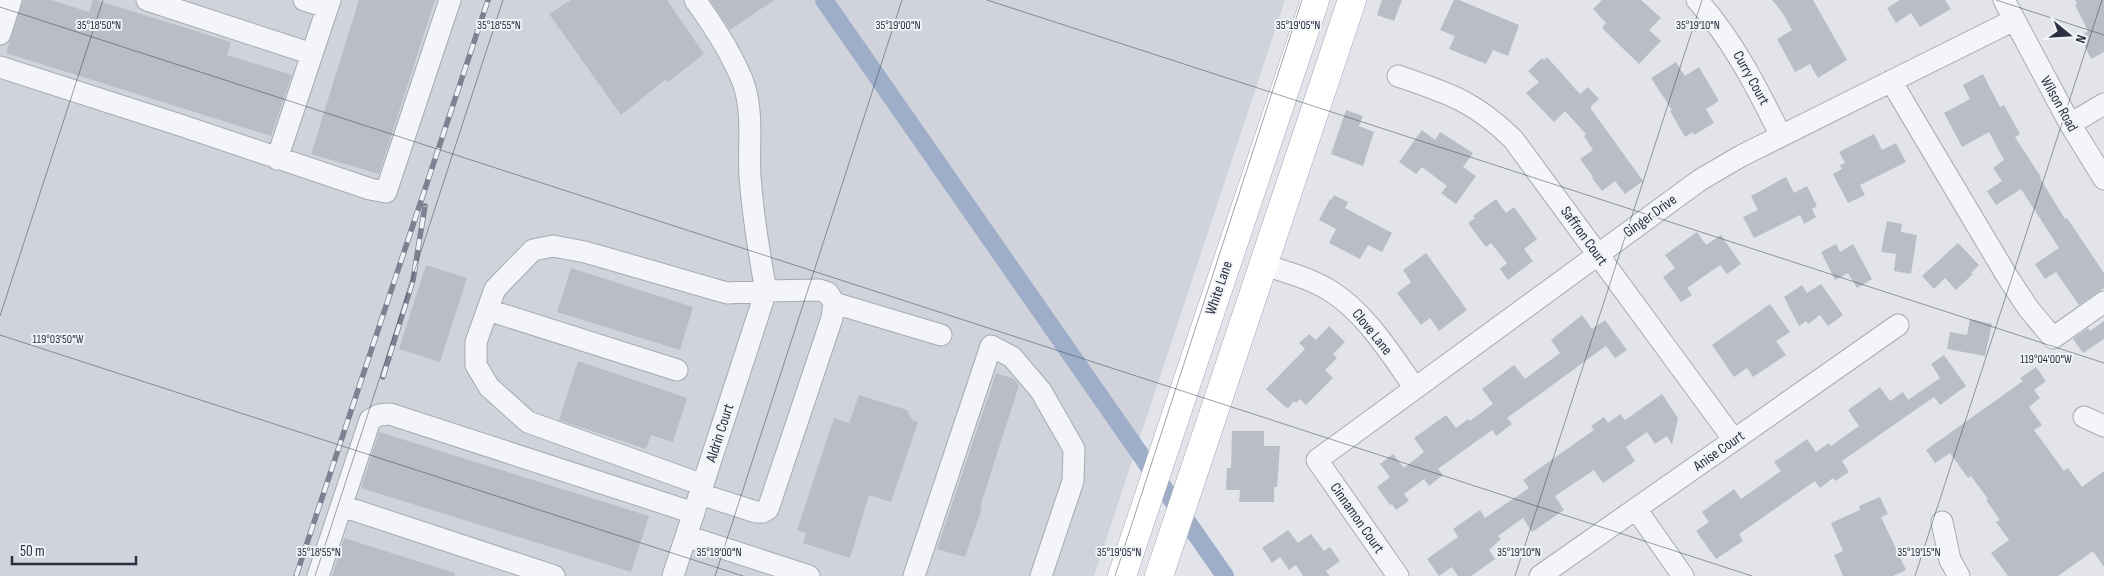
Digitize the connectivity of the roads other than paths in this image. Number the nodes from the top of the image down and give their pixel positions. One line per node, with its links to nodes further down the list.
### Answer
1 (11, 0): 12 (street)
2 (147, 0): 13 (street)
3 (304, 0): 10 (street)
4 (450, 0): 21 (street)
5 (695, 0): 25 (street)
6 (1315, 0): 18 (main road, White Lane)
7 (1352, 0): 24 (main road)
8 (1697, 0): 20 (street, Curry Court)
9 (2004, 0): 11 (street, Wilson Road)
10 (329, 4): 13 (street)
11 (2014, 20): 16 (street, Ginger Drive); 19 (street, Wilson Road)
12 (0, 34)
13 (312, 54): 21 (street)
14 (0, 67): 21 (street)
15 (1398, 76): 23 (street, Saffron Court)
16 (1891, 81): 20 (street, Ginger Drive); 26 (street)
17 (2104, 104): 19 (street)
18 (1277, 114): 24 (main road); 42 (main road, White Lane)
19 (2070, 124): 22 (street, Wilson Road)
20 (1781, 136): 23 (street, Ginger Drive)
21 (277, 159)
22 (2104, 179)
23 (1597, 254): 32 (street, Ginger Drive); 35 (street, Saffron Court)
24 (1264, 265): 32 (street, Clove Lane); 49 (main road)
25 (766, 291): 27 (street); 28 (street); 37 (street, Aldrin Court)
26 (2104, 302)
27 (834, 303): 30 (street); 37 (street)
28 (488, 310): 31 (street); 37 (street)
29 (1898, 325): 35 (street, Anise Court)
30 (941, 335)
31 (677, 370)
32 (1415, 388): 36 (street, Ginger Drive)
33 (2084, 417): 34 (street)
34 (2104, 426)
35 (1734, 440): 39 (street, Anise Court)
36 (1317, 460): 50 (street, Cinnamon Court)
37 (699, 498): 38 (street); 41 (street, Aldrin Court)
38 (342, 506): 43 (street); 44 (street)
39 (1636, 509): 51 (street, Anise Court); 52 (street)
40 (1942, 522): 53 (street)
41 (686, 536): 45 (street, Aldrin Court); 46 (street)
42 (1128, 562)
43 (318, 576)
44 (554, 576)
45 (673, 576)
46 (809, 576)
47 (914, 576): 48 (street)
48 (1041, 576)
49 (1159, 576)
50 (1398, 576)
51 (1540, 576)
52 (1683, 576)
53 (1959, 576)

